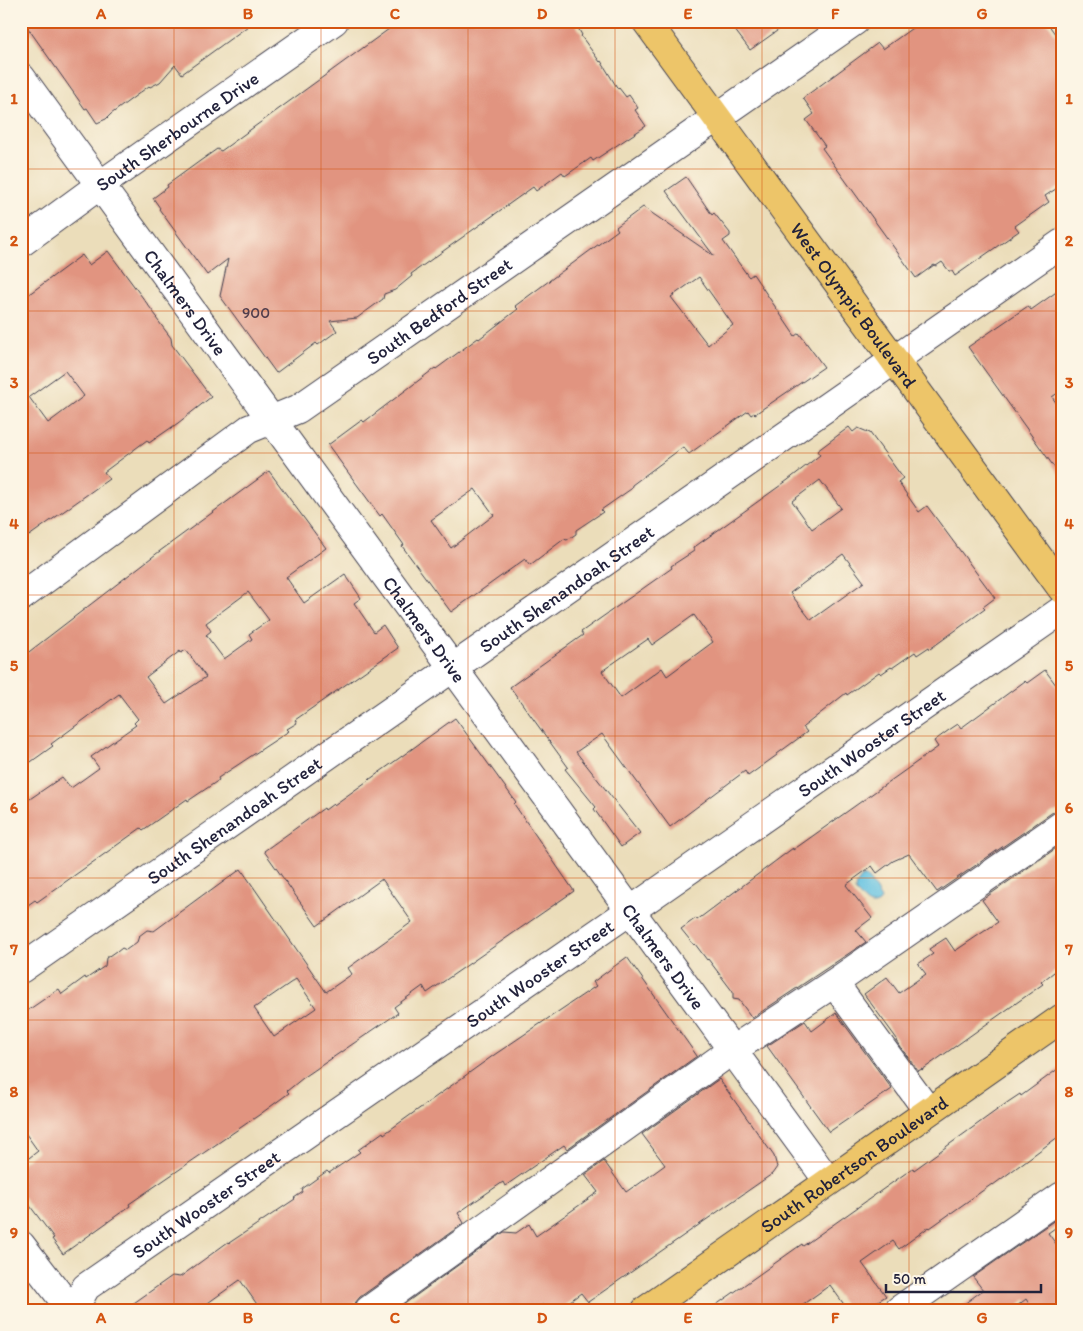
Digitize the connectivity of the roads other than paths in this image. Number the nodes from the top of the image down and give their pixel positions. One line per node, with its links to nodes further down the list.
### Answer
1 (334, 21): 6 (street, South Sherbourne Drive)
2 (646, 21): 5 (main road, West Olympic Boulevard)
3 (855, 21): 5 (street, South Bedford Street)
4 (21, 77): 6 (street, Chalmers Drive)
5 (716, 118): 9 (main road, West Olympic Boulevard); 10 (street, South Bedford Street)
6 (100, 185): 7 (street, South Sherbourne Drive); 10 (street, Chalmers Drive)
7 (21, 243)
8 (1062, 243): 9 (street, South Shenandoah Street)
9 (895, 360): 11 (main road, West Olympic Boulevard); 14 (street, South Shenandoah Street)
10 (272, 420): 12 (street, South Bedford Street); 14 (street, Chalmers Drive)
11 (1062, 589)
12 (21, 597)
13 (1062, 610): 16 (street, South Wooster Street)
14 (453, 669): 16 (street, Chalmers Drive); 17 (street, South Shenandoah Street)
15 (1062, 825): 18 (street)
16 (630, 912): 20 (street, Chalmers Drive); 25 (street, South Wooster Street)
17 (21, 969)
18 (834, 983): 20 (street); 21 (street)
19 (1062, 1018): 21 (main road, South Robertson Boulevard)
20 (731, 1051): 22 (street, Chalmers Drive); 26 (street)
21 (928, 1111): 22 (main road, South Robertson Boulevard)
22 (828, 1181): 27 (main road, South Robertson Boulevard)
23 (1062, 1196): 28 (street)
24 (21, 1244): 25 (street)
25 (72, 1310)
26 (369, 1310)
27 (646, 1310)
28 (899, 1310)

